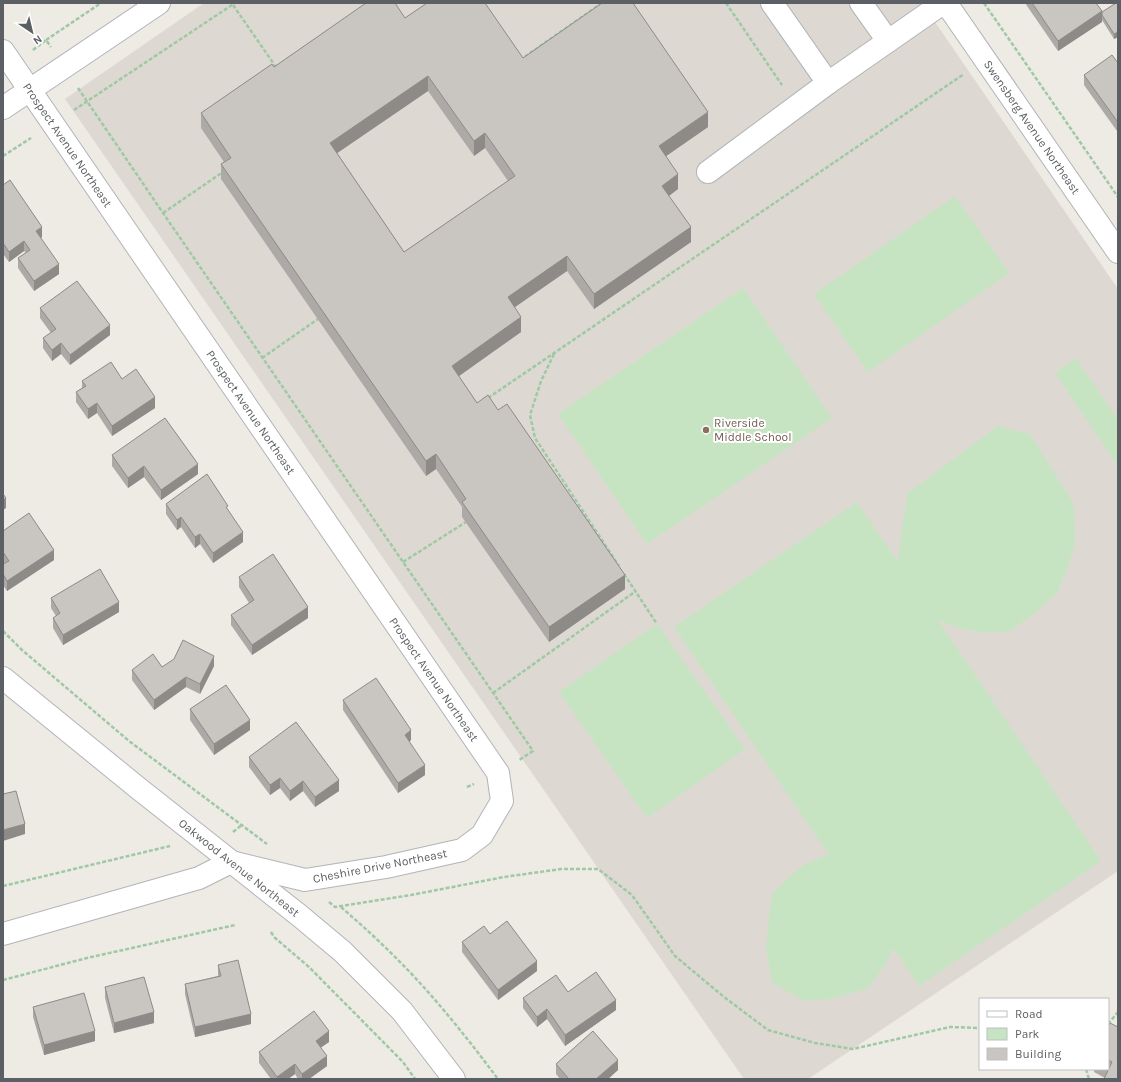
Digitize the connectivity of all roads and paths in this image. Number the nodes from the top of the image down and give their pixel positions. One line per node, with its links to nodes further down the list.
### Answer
1 (101, 3): 11 (path)
2 (160, 3): 15 (street)
3 (602, 3): 14 (path)
4 (726, 3): 21 (path)
5 (772, 3): 18 (street)
6 (861, 3): 12 (street)
7 (942, 3): 12 (street)
8 (946, 3): 29 (street, Swensberg Avenue Northeast)
9 (984, 3): 27 (path)
10 (234, 4): 17 (path); 20 (path)
11 (46, 40): 13 (path); 15 (path)
12 (888, 41): 18 (street)
13 (7, 58): 19 (street, Prospect Avenue Northeast)
14 (518, 61)
15 (64, 67): 19 (street); 20 (path)
16 (960, 67): 31 (path)
17 (278, 69)
18 (828, 83): 21 (street)
19 (29, 90): 22 (street); 23 (street, Prospect Avenue Northeast)
20 (87, 102): 23 (path); 28 (path)
21 (797, 105): 26 (street)
22 (3, 108)
23 (53, 124): 24 (path); 41 (street, Prospect Avenue Northeast)
24 (3, 156)
25 (228, 168): 28 (path)
26 (708, 172)
27 (1118, 197)
28 (162, 213): 32 (path)
29 (1118, 252)
30 (318, 319): 32 (path)
31 (554, 353): 33 (path); 36 (path)
32 (262, 358): 35 (path)
33 (484, 401)
34 (466, 522): 35 (path)
35 (403, 562): 40 (path)
36 (636, 591): 37 (path); 40 (path)
37 (657, 624)
38 (3, 631): 43 (path)
39 (3, 678): 44 (street, Oakwood Avenue Northeast)
40 (493, 693): 41 (path)
41 (498, 773): 42 (path); 47 (street, Cheshire Drive Northeast)
42 (467, 787)
43 (242, 825): 44 (path); 45 (path)
44 (203, 840): 46 (street, Oakwood Avenue Northeast); 48 (path)
45 (271, 846)
46 (231, 862): 47 (street, Cheshire Drive Northeast); 52 (street); 58 (street, Oakwood Avenue Northeast)
47 (305, 880): 49 (path)
48 (3, 886)
49 (341, 906): 56 (path); 59 (path)
50 (235, 925): 53 (path)
51 (271, 932): 57 (path)
52 (3, 934)
53 (3, 980)
54 (1118, 1012): 55 (path)
55 (1109, 1023)
56 (979, 1028)
57 (415, 1079)
58 (454, 1079)
59 (498, 1079)

